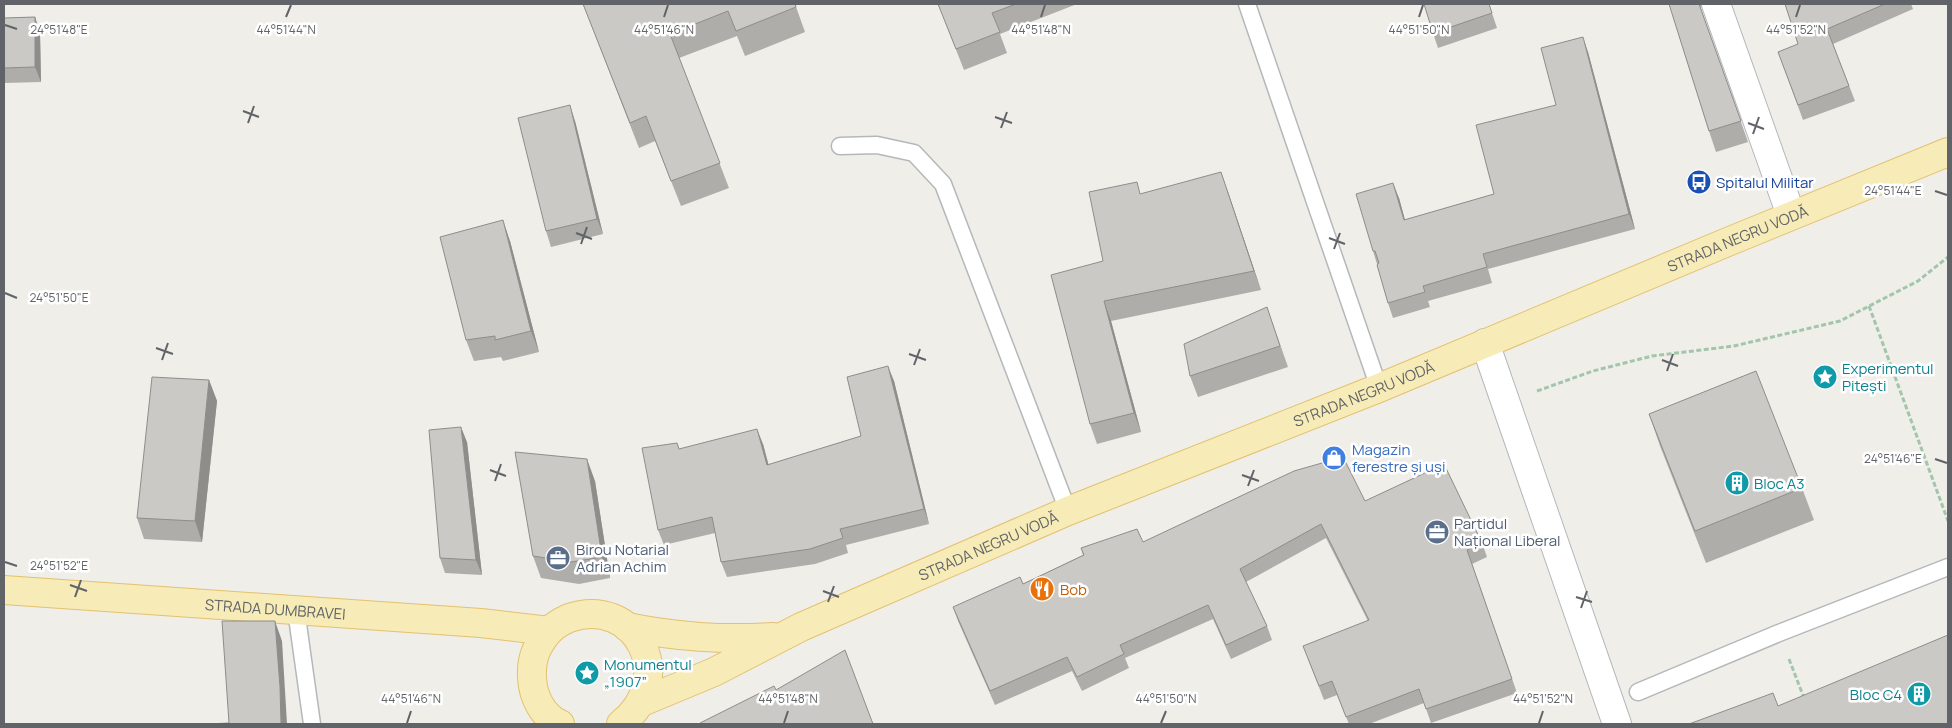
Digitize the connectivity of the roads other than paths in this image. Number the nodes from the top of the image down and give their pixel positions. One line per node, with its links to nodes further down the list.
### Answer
1 (1248, 4): 7 (lane)
2 (1716, 4): 5 (street)
3 (840, 146): 8 (lane)
4 (1948, 152): 5 (main road, STRADA NEGRU VODĂ)
5 (1791, 216): 6 (main road, STRADA NEGRU VODĂ)
6 (1485, 343): 7 (main road, STRADA NEGRU VODĂ); 19 (street)
7 (1379, 388): 8 (main road, STRADA NEGRU VODĂ)
8 (1068, 511): 14 (main road, STRADA NEGRU VODĂ)
9 (1948, 567): 15 (lane)
10 (4, 590): 11 (main road, STRADA DUMBRAVEI)
11 (296, 610): 13 (main road, STRADA DUMBRAVEI); 17 (lane)
12 (627, 627): 13 (main road); 14 (main road, STRADA NEGRU VODĂ); 16 (main road)
13 (548, 631): 18 (main road)
14 (780, 637): 16 (main road, STRADA NEGRU VODĂ)
15 (1638, 692)
16 (633, 716)
17 (312, 724)
18 (560, 724)
19 (1617, 724)

